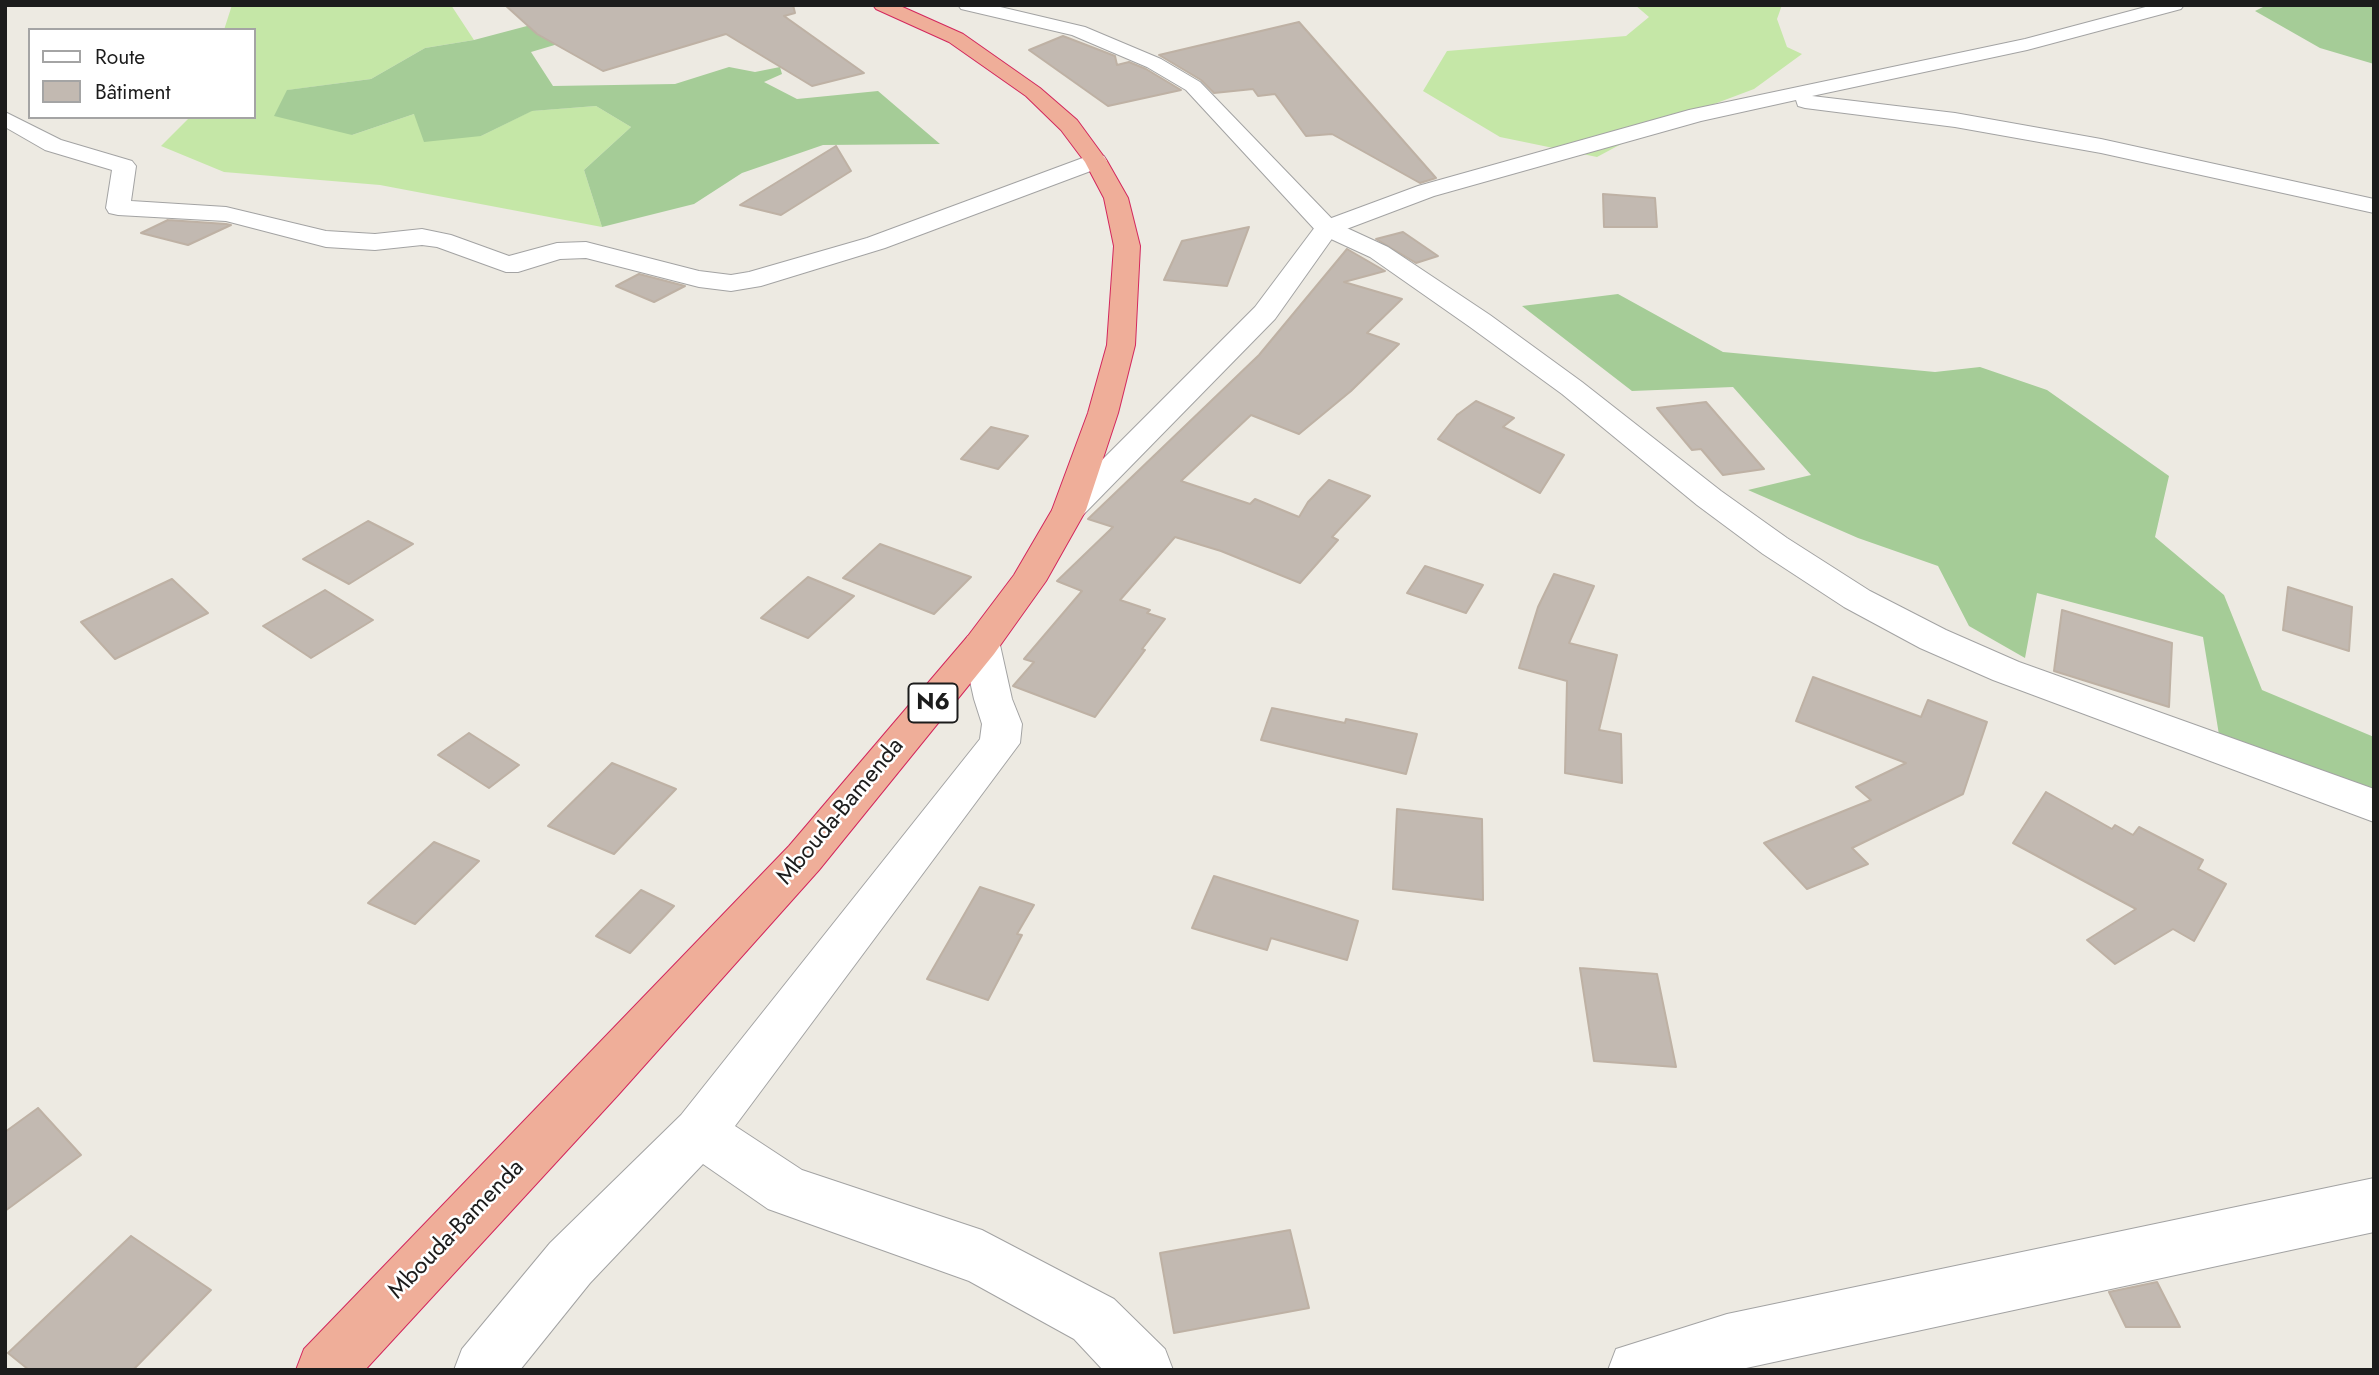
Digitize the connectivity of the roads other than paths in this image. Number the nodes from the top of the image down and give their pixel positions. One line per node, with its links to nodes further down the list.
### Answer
1 (882, 5): 6 (highway, Mbouda-Bamenda / N6)
2 (967, 5): 8 (street)
3 (2175, 5): 4 (street)
4 (1775, 98): 7 (street); 8 (street)
5 (5, 118): 6 (street)
6 (1096, 161): 9 (highway, Mbouda-Bamenda / N6)
7 (2374, 206)
8 (1327, 228): 9 (street); 11 (street)
9 (1069, 510): 10 (highway, Mbouda-Bamenda / N6)
10 (981, 645): 12 (street); 14 (highway, Mbouda-Bamenda / N6)
11 (2374, 806)
12 (699, 1132): 15 (street); 16 (street)
13 (2374, 1205): 17 (street)
14 (344, 1362)
15 (483, 1370)
16 (1144, 1370)
17 (1637, 1370)

